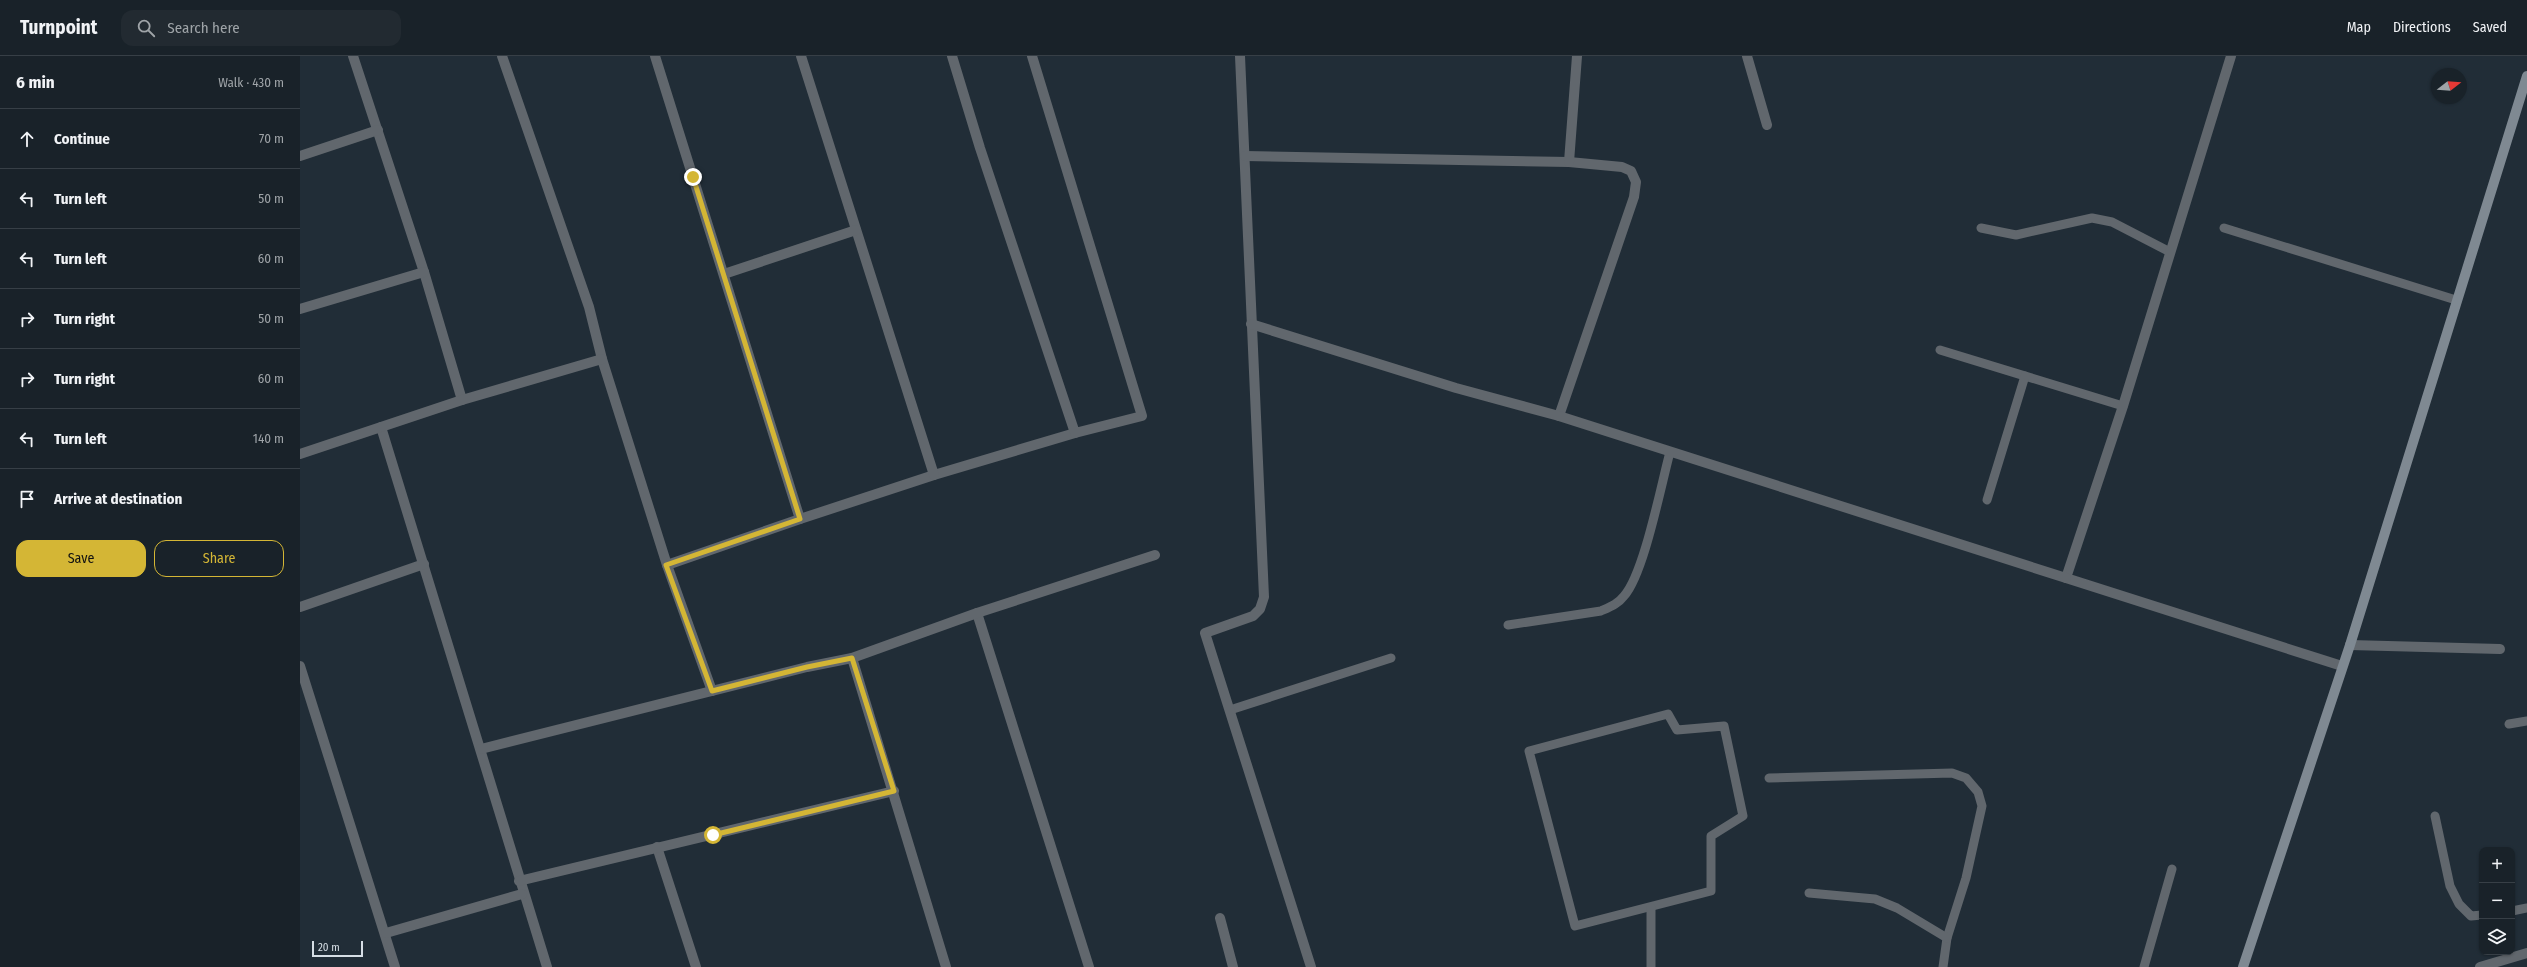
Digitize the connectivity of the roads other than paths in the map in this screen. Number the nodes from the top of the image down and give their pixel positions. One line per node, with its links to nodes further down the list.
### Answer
1 (353, 56): 13 (street)
2 (502, 56): 27 (street)
3 (655, 56): 22 (street)
4 (801, 56): 19 (street)
5 (952, 56): 33 (street)
6 (1032, 56): 33 (street)
7 (1240, 56): 15 (street)
8 (1577, 56): 16 (street)
9 (1748, 56): 12 (street)
10 (2231, 56): 20 (street)
11 (2527, 76): 23 (street)
12 (1767, 125)
13 (378, 130): 14 (street); 21 (street)
14 (300, 156)
15 (1245, 156): 16 (street); 25 (street)
16 (1568, 162): 31 (street)
17 (1981, 228): 20 (lane)
18 (2224, 228): 23 (lane)
19 (856, 230): 22 (street); 36 (street)
20 (2170, 252): 30 (street)
21 (424, 272): 24 (street); 29 (street)
22 (724, 274): 38 (street)
23 (2456, 300): 46 (street)
24 (300, 309)
25 (1250, 324): 31 (street); 53 (street)
26 (1940, 350): 28 (lane)
27 (602, 359): 29 (street); 41 (street)
28 (2025, 376): 30 (lane); 37 (lane)
29 (462, 400): 32 (street)
30 (2122, 406): 42 (street)
31 (1559, 416): 34 (street)
32 (381, 427): 35 (street); 40 (street)
33 (1075, 433): 36 (street)
34 (1670, 452): 42 (street); 45 (lane)
35 (300, 454)
36 (934, 475): 38 (street)
37 (1987, 500)
38 (800, 519): 41 (street)
39 (1155, 555): 44 (street)
40 (424, 564): 43 (street); 56 (street)
41 (666, 565): 52 (street)
42 (2066, 578): 51 (street)
43 (300, 607)
44 (977, 613): 48 (street); 77 (street)
45 (1508, 625)
46 (2350, 645): 47 (street); 51 (street)
47 (2500, 649)
48 (852, 658): 52 (street); 58 (street)
49 (1391, 658): 53 (lane)
50 (300, 666): 70 (street)
51 (2342, 666): 83 (street)
52 (712, 691): 56 (street)
53 (1230, 710): 79 (street)
54 (2527, 721): 55 (lane)
55 (2509, 724)
56 (481, 749): 62 (street)
57 (1768, 778): 71 (lane)
58 (894, 791): 60 (street); 76 (street)
59 (2435, 816): 68 (lane)
60 (657, 847): 62 (street); 75 (street)
61 (2172, 870): 82 (lane)
62 (519, 881): 64 (street)
63 (1809, 893): 71 (lane)
64 (522, 894): 70 (street); 74 (street)
65 (1651, 908): 65 (lane); 80 (lane)
66 (2527, 908): 67 (lane)
67 (2515, 910)
68 (2479, 915)
69 (1220, 918): 78 (street)
70 (386, 933): 73 (street)
71 (1947, 938): 81 (lane)
72 (2527, 953): 84 (street)
73 (395, 967)
74 (547, 967)
75 (696, 967)
76 (946, 967)
77 (1089, 967)
78 (1233, 967)
79 (1311, 967)
80 (1651, 967)
81 (1943, 967)
82 (2144, 967)
83 (2243, 967)
84 (2480, 967)

